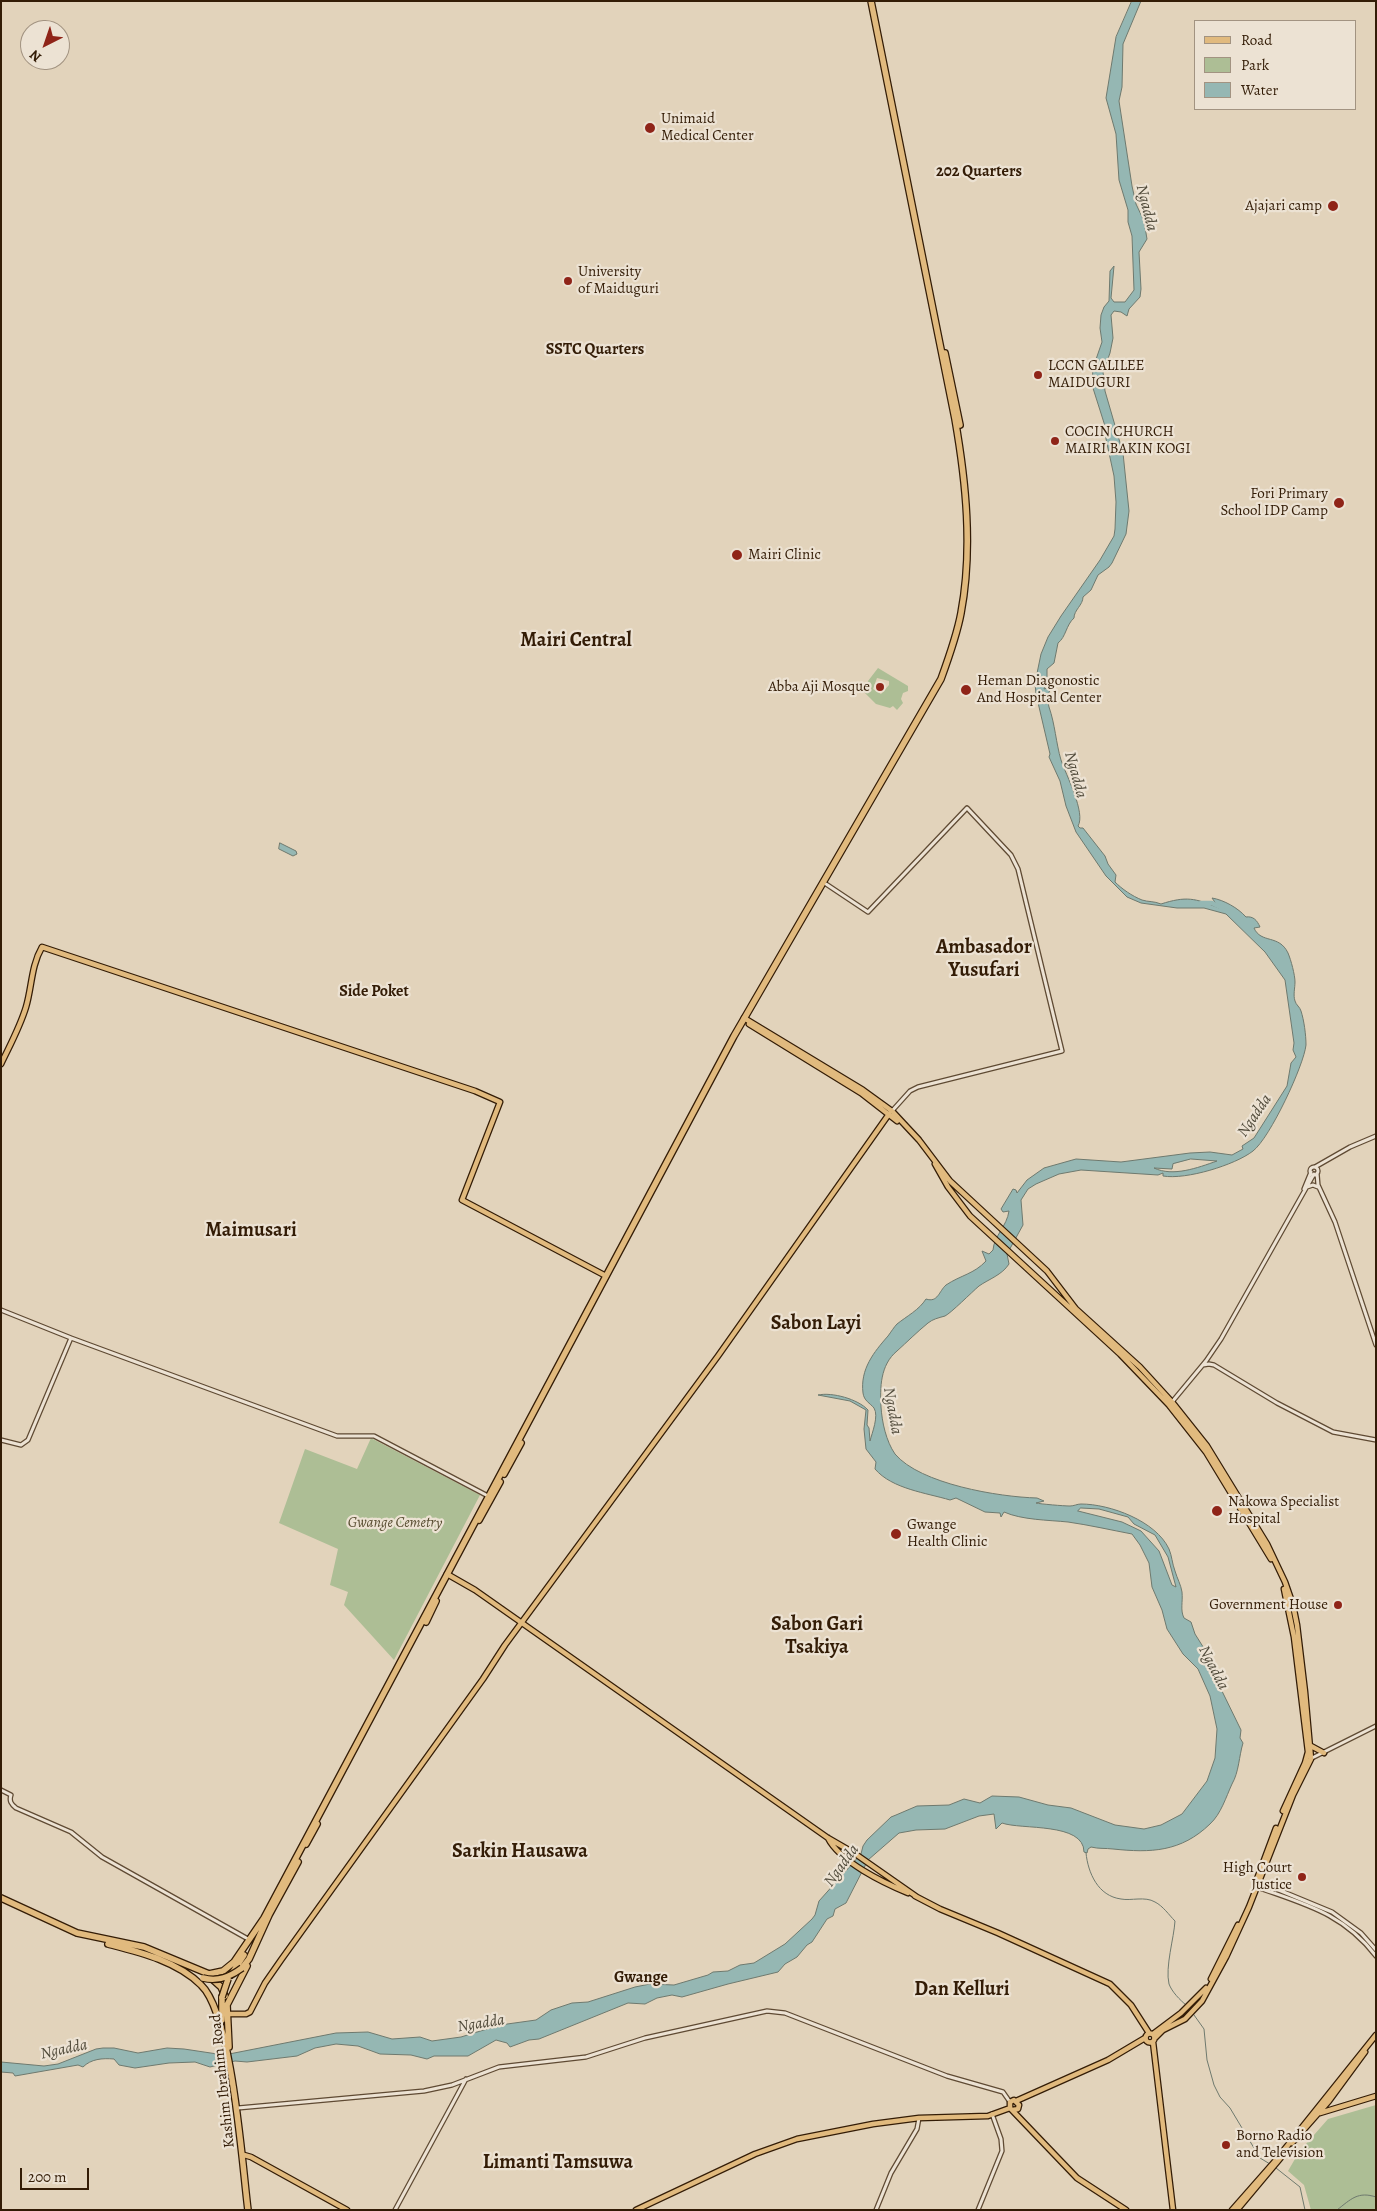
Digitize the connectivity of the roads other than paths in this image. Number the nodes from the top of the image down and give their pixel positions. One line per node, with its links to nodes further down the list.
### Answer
1 (872, 1): 2 (highway)
2 (929, 704): 3 (highway); 4 (highway)
3 (826, 884): 4 (highway); 6 (street)
4 (745, 1020): 6 (main road); 14 (highway); 23 (highway)
5 (1, 1064): 14 (main road)
6 (890, 1113): 19 (main road); 19 (main road); 24 (main road)
7 (1376, 1136): 8 (street)
8 (1329, 1159): 9 (street); 10 (street)
9 (1315, 1167): 10 (street); 10 (street)
10 (1315, 1173): 11 (street); 12 (street); 13 (street)
11 (1307, 1187): 12 (street); 13 (street)
12 (1320, 1189): 17 (street)
13 (1303, 1192): 18 (street)
14 (606, 1276): 22 (highway)
15 (1, 1310): 16 (street)
16 (71, 1338): 20 (street); 22 (street)
17 (1376, 1345)
18 (1202, 1366): 19 (street); 21 (street)
19 (1171, 1403): 26 (main road); 28 (main road)
20 (1, 1440)
21 (1376, 1440)
22 (488, 1496): 23 (highway)
23 (449, 1574): 24 (main road); 31 (highway); 35 (highway)
24 (522, 1623): 30 (main road); 45 (main road)
25 (1376, 1726): 27 (street)
26 (1311, 1746): 27 (main road); 28 (main road)
27 (1324, 1754): 28 (street)
28 (1309, 1759): 32 (main road)
29 (1, 1790): 36 (street)
30 (828, 1838): 33 (main road); 33 (main road)
31 (291, 1874): 41 (highway, bridge); 42 (highway, Kashim Ibrahim Road)
32 (1257, 1883): 38 (street); 39 (street); 47 (main road); 47 (main road)
33 (917, 1897): 47 (main road)
34 (1, 1900): 37 (highway); 41 (highway)
35 (264, 1918): 36 (highway); 49 (highway, bridge)
36 (250, 1940): 40 (highway)
37 (97, 1942): 41 (highway); 41 (highway)
38 (1376, 1950)
39 (1376, 1956)
40 (222, 1971): 41 (highway); 42 (highway)
41 (202, 1979): 43 (highway); 43 (highway); 49 (highway, Kashim Ibrahim Road)
42 (240, 1979): 44 (highway, Kashim Ibrahim Road)
43 (214, 1980): 44 (highway)
44 (227, 2005): 45 (highway, Kashim Ibrahim Road)
45 (227, 2014): 49 (highway, Kashim Ibrahim Road)
46 (1376, 2035): 62 (main road)
47 (1150, 2038): 54 (main road); 71 (main road)
48 (1376, 2039): 53 (main road)
49 (226, 2041): 50 (highway, Kashim Ibrahim Road)
50 (232, 2076): 57 (highway, Kashim Ibrahim Road); 64 (highway, Kashim Ibrahim Road)
51 (466, 2079): 56 (street); 57 (street); 66 (street)
52 (1376, 2096): 55 (main road)
53 (1329, 2101): 55 (main road); 59 (main road)
54 (1018, 2103): 56 (main road); 56 (main road)
55 (1340, 2106): 59 (main road)
56 (1011, 2107): 58 (main road); 70 (main road)
57 (238, 2108): 61 (highway, Kashim Ibrahim Road)
58 (992, 2114): 60 (main road); 69 (street)
59 (1319, 2114): 62 (main road)
60 (919, 2118): 67 (main road); 68 (street)
61 (244, 2155): 64 (highway, Kashim Ibrahim Road); 65 (main road)
62 (1277, 2161): 63 (main road)
63 (1262, 2179): 72 (main road); 73 (main road)
64 (250, 2210)
65 (348, 2210)
66 (395, 2210)
67 (636, 2210)
68 (876, 2210)
69 (978, 2210)
70 (1126, 2210)
71 (1173, 2210)
72 (1232, 2210)
73 (1237, 2210)

